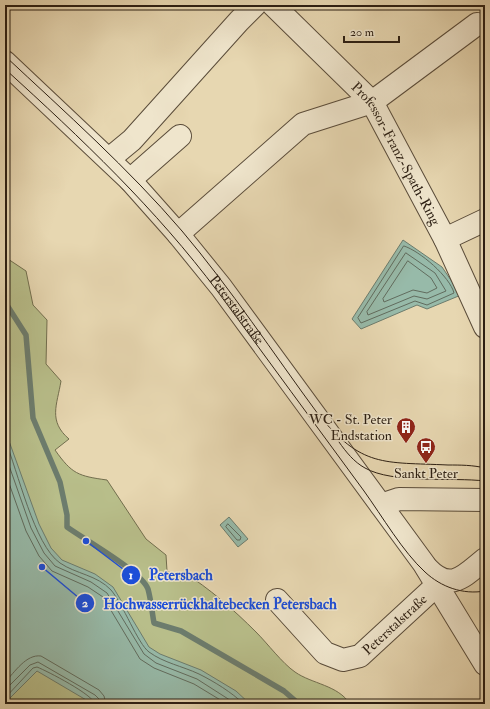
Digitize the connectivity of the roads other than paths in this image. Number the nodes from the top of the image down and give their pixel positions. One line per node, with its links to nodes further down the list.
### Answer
1 (255, 5): 7 (street)
2 (274, 5): 5 (street, Professor-Franz-Spath-Ring)
3 (477, 24): 5 (street)
4 (5, 62): 7 (street, Peterstalstraße)
5 (372, 102): 10 (street); 11 (street, Professor-Franz-Spath-Ring)
6 (180, 136): 8 (street)
7 (109, 159): 8 (street, Peterstalstraße)
8 (130, 180): 10 (street, Peterstalstraße)
9 (485, 220): 11 (street)
10 (178, 234): 14 (street, Peterstalstraße)
11 (445, 239): 12 (street, Professor-Franz-Spath-Ring)
12 (485, 327)
13 (485, 500): 14 (street)
14 (381, 505): 16 (street, Peterstalstraße)
15 (485, 559): 16 (street)
16 (424, 564): 17 (street, Peterstalstraße)
17 (437, 585): 18 (street, Peterstalstraße); 19 (street, Peterstalstraße)
18 (277, 600)
19 (485, 664)

